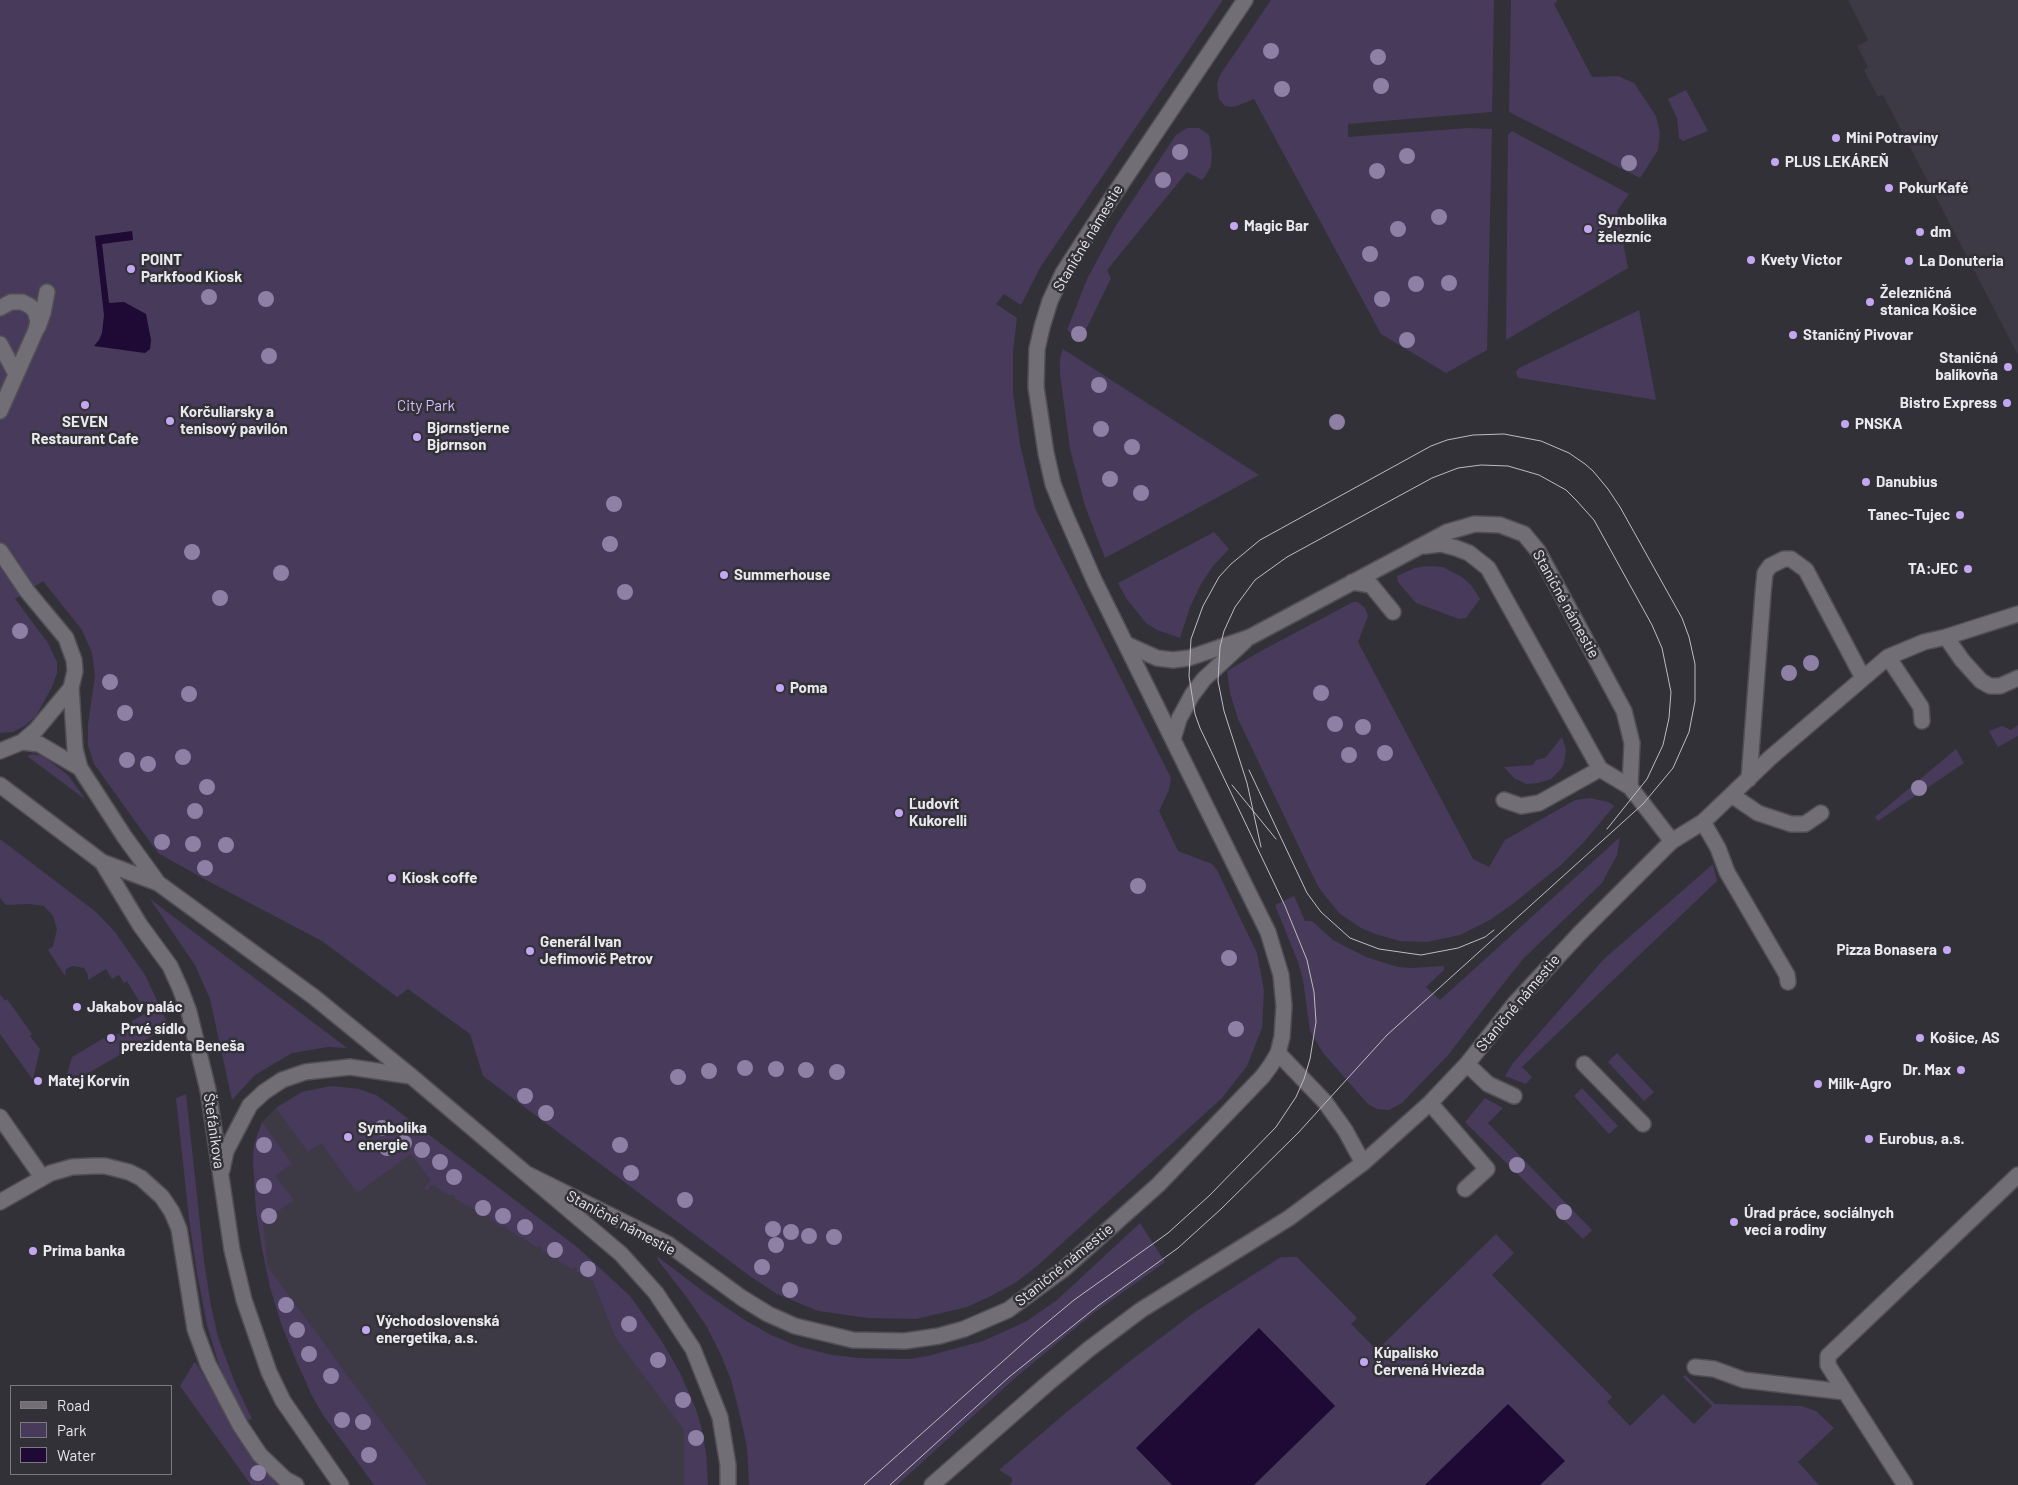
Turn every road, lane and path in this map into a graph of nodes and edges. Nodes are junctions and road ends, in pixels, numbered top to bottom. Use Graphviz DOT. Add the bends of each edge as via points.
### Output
graph roads {
  1 [pos="1245,0"];
  2 [pos="47,292"];
  3 [pos="0,308"];
  4 [pos="36,330"];
  5 [pos="0,344"];
  6 [pos="16,374"];
  7 [pos="0,411"];
  8 [pos="1415,549"];
  9 [pos="0,551"];
  10 [pos="1352,582"];
  11 [pos="1393,612"];
  12 [pos="2018,614"];
  13 [pos="1250,637"];
  14 [pos="1946,637"];
  15 [pos="1126,644"];
  16 [pos="1888,657"];
  17 [pos="1863,678"];
  18 [pos="2018,678"];
  19 [pos="72,688"];
  20 [pos="1922,721"];
  21 [pos="1173,740"];
  22 [pos="22,742"];
  23 [pos="0,751"];
  24 [pos="80,768"];
  25 [pos="1600,769"];
  26 [pos="1749,779"];
  27 [pos="0,785"];
  28 [pos="1630,786"];
  29 [pos="1732,796"];
  30 [pos="1504,800"];
  31 [pos="1821,814"];
  32 [pos="1703,822"];
  33 [pos="1672,841"];
  34 [pos="102,862"];
  35 [pos="158,883"];
  36 [pos="1788,982"];
  37 [pos="1278,1053"];
  38 [pos="1467,1064"];
  39 [pos="1584,1064"];
  40 [pos="411,1076"];
  41 [pos="1514,1096"];
  42 [pos="1430,1103"];
  43 [pos="0,1117"];
  44 [pos="1643,1124"];
  45 [pos="1363,1163"];
  46 [pos="526,1174"];
  47 [pos="2018,1175"];
  48 [pos="220,1176"];
  49 [pos="42,1178"];
  50 [pos="1465,1189"];
  51 [pos="0,1202"];
  52 [pos="1695,1367"];
  53 [pos="1845,1392"];
  54 [pos="296,1485"];
  55 [pos="341,1485"];
  56 [pos="728,1485"];
  57 [pos="932,1485"];
  58 [pos="1905,1485"];
  1 -- 15 [label="street, Staničné námestie" via="1063,273 1050,301 1037,349 1039,416 1053,484 1094,580"];
  2 -- 4 [label="street"];
  3 -- 4 [label="street" via="11,302 30,306 38,321"];
  4 -- 6 [label="street"];
  5 -- 6 [label="street"];
  6 -- 7 [label="street"];
  8 -- 10 [label="street, Staničné námestie"];
  8 -- 25 [label="street, Staničné námestie" via="1433,544 1456,548 1469,553 1488,568"];
  8 -- 28 [label="street, Staničné námestie" via="1447,532 1475,524 1500,525 1524,534 1532,541 1624,711 1632,743"];
  9 -- 19 [label="street" via="27,591 66,638 74,660"];
  10 -- 11 [label="street" via="1370,585"];
  10 -- 13 [label="street, Staničné námestie"];
  12 -- 14 [label="street, Staničné námestie"];
  13 -- 15 [label="street, Staničné námestie" via="1189,658 1173,660 1157,658"];
  13 -- 21 [label="street, Staničné námestie" via="1204,679 1192,695 1179,719"];
  14 -- 16 [label="street, Staničné námestie"];
  14 -- 18 [label="street" via="1962,660 1990,686 2000,686"];
  15 -- 21 [label="street, Staničné námestie"];
  16 -- 17 [label="street, Staničné námestie"];
  16 -- 20 [label="street" via="1921,707"];
  17 -- 26 [label="street, Staničné námestie"];
  17 -- 26 [label="street" via="1806,570 1791,559 1770,566 1765,573 1763,593"];
  19 -- 22 [label="street"];
  19 -- 24 [label="street" via="75,748"];
  21 -- 37 [label="street, Staničné námestie" via="1268,932 1283,990 1283,1029"];
  22 -- 23 [label="street"];
  22 -- 24 [label="street" via="39,744"];
  24 -- 35 [label="street"];
  25 -- 28 [label="street"];
  25 -- 30 [label="street" via="1539,803 1521,806"];
  26 -- 29 [label="street, Staničné námestie"];
  27 -- 34 [label="street, Štefánikova"];
  28 -- 33 [label="street"];
  29 -- 31 [label="street" via="1758,813 1791,824 1805,824"];
  29 -- 32 [label="street, Staničné námestie"];
  32 -- 33 [label="street, Staničné námestie"];
  32 -- 36 [label="street"];
  33 -- 38 [label="street, Staničné námestie" via="1541,974"];
  34 -- 35 [label="street, Štefánikova"];
  34 -- 48 [label="street, Štefánikova" via="140,925 170,966 189,1012 208,1090"];
  35 -- 40 [label="street, Štefánikova" via="314,997"];
  37 -- 45 [label="street" via="1325,1102"];
  37 -- 46 [label="street, Staničné námestie" via="1263,1076 1158,1185 1065,1268 1008,1310 939,1336 905,1341 853,1340 795,1326 748,1302 668,1244"];
  38 -- 41 [label="street" via="1488,1084"];
  38 -- 42 [label="street, Staničné námestie"];
  39 -- 44 [label="street"];
  40 -- 46 [label="street, Štefánikova"];
  40 -- 48 [label="street, Štefánikova" via="350,1067 305,1072 282,1080 250,1106 226,1151"];
  42 -- 45 [label="street, Staničné námestie"];
  42 -- 50 [label="street" via="1487,1169"];
  43 -- 49 [label="street"];
  45 -- 57 [label="street, Staničné námestie" via="1289,1218 1141,1310 1047,1384"];
  46 -- 56 [label="street" via="633,1266 676,1322 693,1349 720,1417"];
  47 -- 53 [label="street" via="1828,1356 1828,1365"];
  48 -- 55 [label="street" via="244,1300 266,1364 283,1401"];
  49 -- 51 [label="street"];
  49 -- 54 [label="street" via="60,1170 106,1166 140,1178 162,1197 179,1229 193,1321 208,1364 260,1455 284,1479"];
  52 -- 53 [label="street" via="1714,1369 1744,1380"];
  53 -- 58 [label="street"];
}
